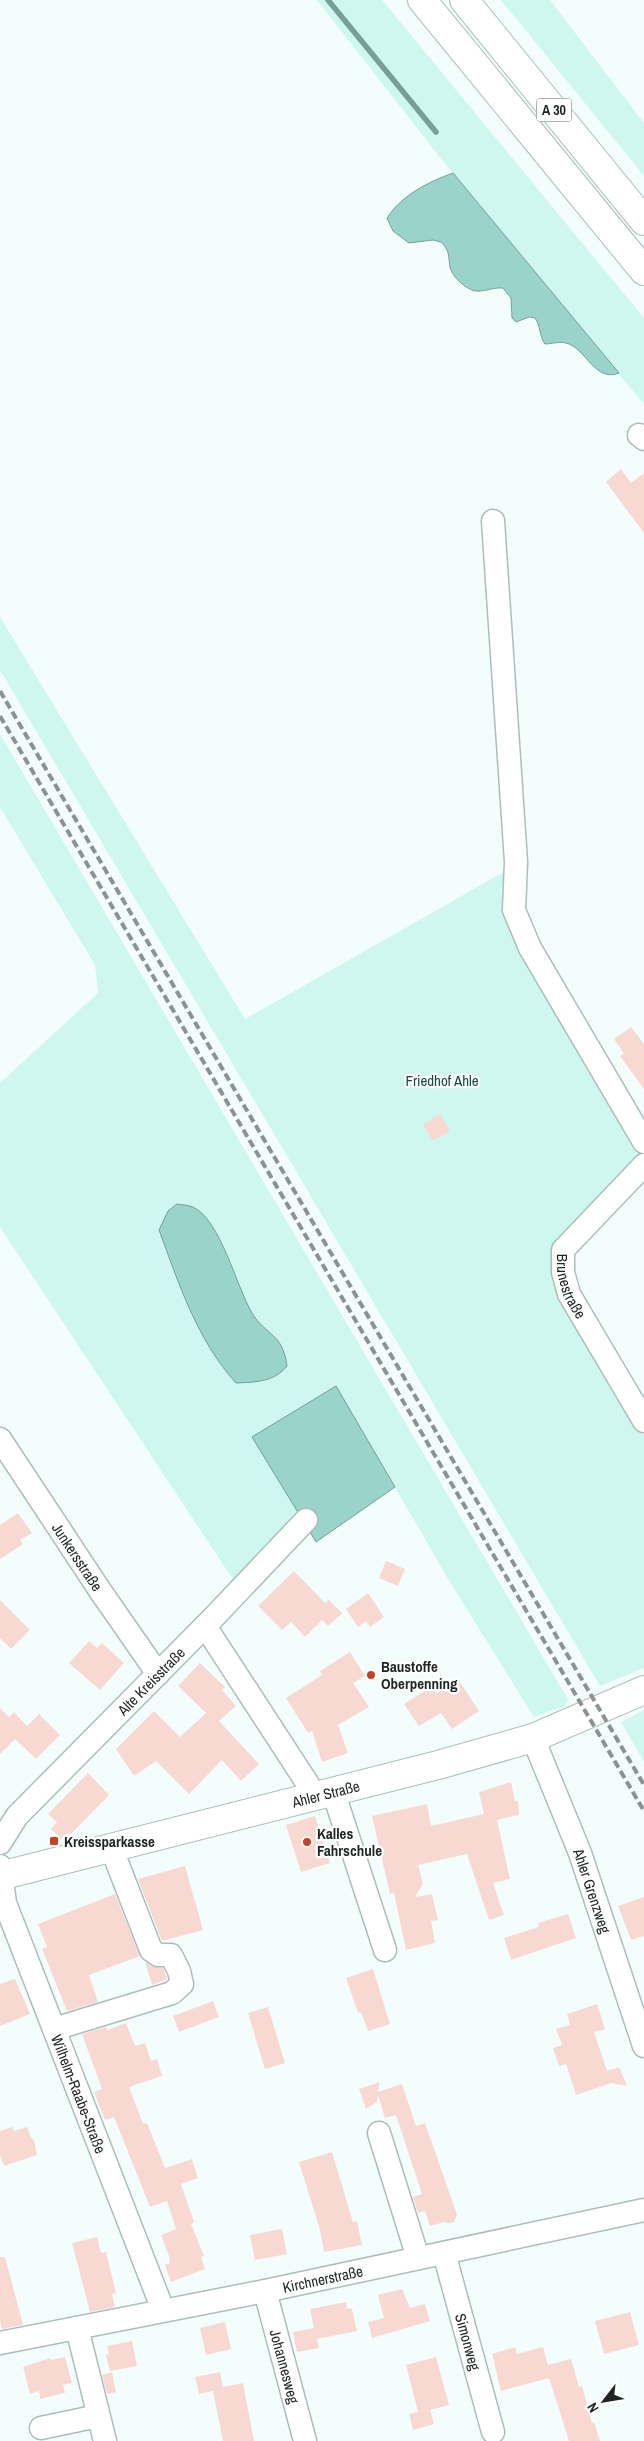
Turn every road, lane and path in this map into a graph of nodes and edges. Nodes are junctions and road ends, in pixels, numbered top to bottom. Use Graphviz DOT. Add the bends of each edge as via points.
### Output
graph roads {
  1 [pos="422,0"];
  2 [pos="464,0"];
  3 [pos="644,221"];
  4 [pos="644,271"];
  5 [pos="493,522"];
  6 [pos="644,1142"];
  7 [pos="644,1165"];
  8 [pos="644,1421"];
  9 [pos="0,1438"];
  10 [pos="306,1520"];
  11 [pos="205,1626"];
  12 [pos="158,1674"];
  13 [pos="644,1690"];
  14 [pos="533,1738"];
  15 [pos="324,1793"];
  16 [pos="0,1843"];
  17 [pos="111,1847"];
  18 [pos="1,1872"];
  19 [pos="385,1950"];
  20 [pos="54,2028"];
  21 [pos="644,2046"];
  22 [pos="379,2133"];
  23 [pos="644,2210"];
  24 [pos="444,2253"];
  25 [pos="418,2258"];
  26 [pos="266,2292"];
  27 [pos="163,2310"];
  28 [pos="77,2328"];
  29 [pos="0,2344"];
  30 [pos="98,2416"];
  31 [pos="41,2428"];
  32 [pos="493,2432"];
  33 [pos="105,2441"];
  34 [pos="305,2441"];
  1 -- 4 [label="main road, A 30"];
  2 -- 3 [label="main road, A 30"];
  5 -- 6 [label="street" via="516,862 514,910 530,948"];
  7 -- 8 [label="street, Brunestraße" via="563,1250 563,1272 569,1294"];
  9 -- 12 [label="street, Junkersstraße"];
  10 -- 11 [label="street, Alte Kreisstraße"];
  11 -- 12 [label="street, Alte Kreisstraße"];
  11 -- 15 [label="street"];
  12 -- 16 [label="street, Alte Kreisstraße" via="17,1816"];
  13 -- 14 [label="main road, Ahler Straße"];
  14 -- 15 [label="main road, Ahler Straße"];
  14 -- 21 [label="street, Ahler Grenzweg" via="580,1853"];
  15 -- 17 [label="main road, Ahler Straße"];
  15 -- 19 [label="street"];
  17 -- 18 [label="main road, Ahler Straße"];
  17 -- 20 [label="street" via="151,1950 158,1955 171,1955 182,1984 172,1993"];
  18 -- 20 [label="street, Wilhelm-Raabe-Straße" via="5,1903"];
  20 -- 27 [label="street, Wilhelm-Raabe-Straße"];
  22 -- 25 [label="street"];
  23 -- 24 [label="street, Kirchnerstraße"];
  24 -- 25 [label="street, Kirchnerstraße"];
  24 -- 32 [label="street, Simonweg"];
  25 -- 26 [label="street, Kirchnerstraße"];
  26 -- 27 [label="street, Kirchnerstraße"];
  26 -- 34 [label="street, Johannesweg"];
  27 -- 28 [label="street, Kirchnerstraße"];
  28 -- 29 [label="street, Kirchnerstraße"];
  28 -- 30 [label="street"];
  30 -- 31 [label="street"];
  30 -- 33 [label="street"];
}
